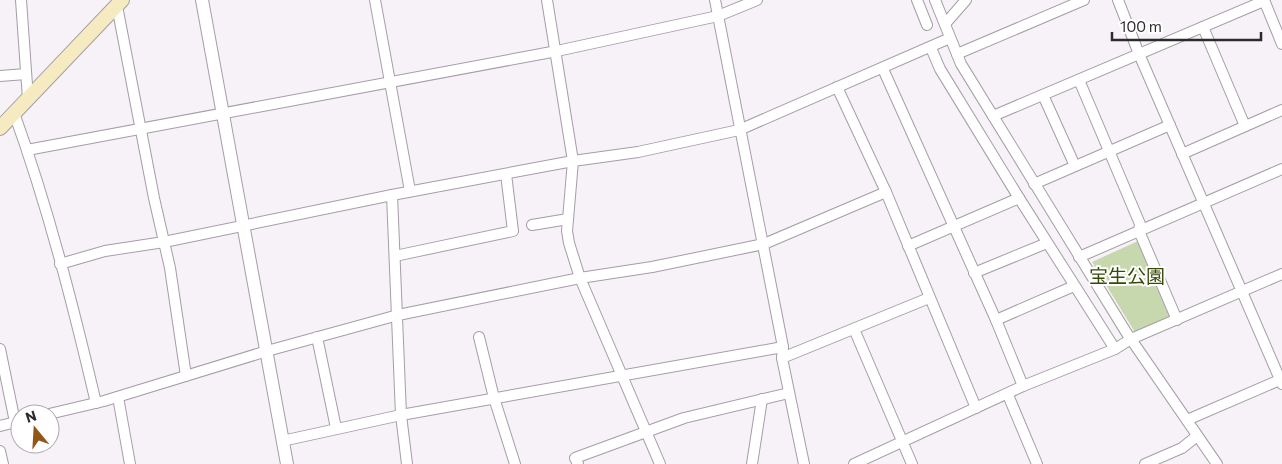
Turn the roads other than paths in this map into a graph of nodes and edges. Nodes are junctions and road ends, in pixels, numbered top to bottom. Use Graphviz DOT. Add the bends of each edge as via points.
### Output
graph roads {
  1 [pos="21,0"];
  2 [pos="203,0"];
  3 [pos="375,0"];
  4 [pos="547,0"];
  5 [pos="716,0"];
  6 [pos="757,0"];
  7 [pos="917,0"];
  8 [pos="935,0"];
  9 [pos="966,0"];
  10 [pos="1084,0"];
  11 [pos="1118,0"];
  12 [pos="1264,1"];
  13 [pos="119,3"];
  14 [pos="718,16"];
  15 [pos="928,24"];
  16 [pos="945,24"];
  17 [pos="1203,27"];
  18 [pos="950,38"];
  19 [pos="1282,44"];
  20 [pos="932,48"];
  21 [pos="557,51"];
  22 [pos="957,54"];
  23 [pos="1139,54"];
  24 [pos="883,69"];
  25 [pos="26,74"];
  26 [pos="0,76"];
  27 [pos="1079,80"];
  28 [pos="391,82"];
  29 [pos="837,87"];
  30 [pos="1044,95"];
  31 [pos="28,99"];
  32 [pos="1282,110"];
  33 [pos="14,113"];
  34 [pos="222,113"];
  35 [pos="993,116"];
  36 [pos="1170,125"];
  37 [pos="1245,126"];
  38 [pos="0,128"];
  39 [pos="141,129"];
  40 [pos="739,130"];
  41 [pos="27,150"];
  42 [pos="1109,151"];
  43 [pos="1182,154"];
  44 [pos="573,161"];
  45 [pos="1075,166"];
  46 [pos="1282,169"];
  47 [pos="506,174"];
  48 [pos="1034,184"];
  49 [pos="410,191"];
  50 [pos="886,192"];
  51 [pos="392,194"];
  52 [pos="1019,198"];
  53 [pos="1203,203"];
  54 [pos="568,219"];
  55 [pos="242,225"];
  56 [pos="532,225"];
  57 [pos="952,226"];
  58 [pos="1139,231"];
  59 [pos="164,242"];
  60 [pos="1047,243"];
  61 [pos="764,244"];
  62 [pos="908,246"];
  63 [pos="395,256"];
  64 [pos="1079,257"];
  65 [pos="60,264"];
  66 [pos="974,273"];
  67 [pos="1282,274"];
  68 [pos="580,278"];
  69 [pos="1074,286"];
  70 [pos="1242,292"];
  71 [pos="929,298"];
  72 [pos="398,315"];
  73 [pos="996,320"];
  74 [pos="1177,320"];
  75 [pos="854,329"];
  76 [pos="317,337"];
  77 [pos="479,337"];
  78 [pos="1131,339"];
  79 [pos="783,347"];
  80 [pos="0,349"];
  81 [pos="1115,349"];
  82 [pos="267,351"];
  83 [pos="782,358"];
  84 [pos="186,376"];
  85 [pos="622,376"];
  86 [pos="1281,381"];
  87 [pos="1023,386"];
  88 [pos="789,393"];
  89 [pos="1008,395"];
  90 [pos="118,396"];
  91 [pos="494,398"];
  92 [pos="762,399"];
  93 [pos="96,403"];
  94 [pos="13,404"];
  95 [pos="976,408"];
  96 [pos="60,411"];
  97 [pos="401,415"];
  98 [pos="1187,420"];
  99 [pos="336,428"];
  100 [pos="646,431"];
  101 [pos="1197,436"];
  102 [pos="282,441"];
  103 [pos="902,442"];
  104 [pos="0,451"];
  105 [pos="2,464"];
  106 [pos="130,464"];
  107 [pos="286,464"];
  108 [pos="408,464"];
  109 [pos="515,464"];
  110 [pos="578,464"];
  111 [pos="660,464"];
  112 [pos="752,464"];
  113 [pos="804,464"];
  114 [pos="854,464"];
  115 [pos="912,464"];
  116 [pos="1037,464"];
  117 [pos="1146,464"];
  118 [pos="1217,464"];
  1 -- 25 [label="street"];
  2 -- 34 [label="street"];
  3 -- 28 [label="street"];
  4 -- 21 [label="street"];
  5 -- 14 [label="street"];
  6 -- 14 [label="street"];
  7 -- 15 [label="street"];
  8 -- 16 [label="street"];
  9 -- 16 [label="street"];
  10 -- 22 [label="street"];
  11 -- 23 [label="street"];
  12 -- 17 [label="street"];
  12 -- 19 [label="street"];
  13 -- 31 [label="main road"];
  13 -- 39 [label="street"];
  14 -- 21 [label="street"];
  14 -- 40 [label="street"];
  16 -- 18 [label="street"];
  17 -- 23 [label="street"];
  17 -- 37 [label="street"];
  18 -- 20 [label="street"];
  18 -- 22 [label="street"];
  20 -- 24 [label="street"];
  20 -- 52 [label="street" via="940,69"];
  21 -- 28 [label="street"];
  21 -- 44 [label="street"];
  22 -- 35 [label="street"];
  23 -- 27 [label="street"];
  23 -- 36 [label="street"];
  24 -- 29 [label="street"];
  24 -- 57 [label="street"];
  25 -- 26 [label="street"];
  25 -- 31 [label="street"];
  27 -- 30 [label="street"];
  27 -- 42 [label="street"];
  28 -- 34 [label="street"];
  28 -- 49 [label="street"];
  29 -- 40 [label="street"];
  29 -- 50 [label="street"];
  30 -- 35 [label="street"];
  30 -- 45 [label="street"];
  31 -- 33 [label="main road"];
  32 -- 37 [label="street"];
  33 -- 38 [label="main road"];
  33 -- 41 [label="street"];
  34 -- 39 [label="street"];
  34 -- 55 [label="street"];
  35 -- 48 [label="street"];
  36 -- 42 [label="street"];
  36 -- 43 [label="street"];
  37 -- 43 [label="street"];
  39 -- 41 [label="street"];
  39 -- 59 [label="street"];
  40 -- 44 [label="street" via="638,152"];
  40 -- 61 [label="street"];
  41 -- 65 [label="street"];
  42 -- 45 [label="street"];
  42 -- 58 [label="street" via="1140,224"];
  43 -- 53 [label="street"];
  44 -- 47 [label="street"];
  44 -- 54 [label="street"];
  45 -- 48 [label="street"];
  46 -- 53 [label="street"];
  47 -- 49 [label="street"];
  47 -- 63 [label="street" via="513,231"];
  48 -- 64 [label="street"];
  49 -- 51 [label="street"];
  50 -- 61 [label="street"];
  50 -- 62 [label="street"];
  51 -- 55 [label="street"];
  51 -- 63 [label="street"];
  52 -- 57 [label="street"];
  52 -- 60 [label="street"];
  53 -- 58 [label="street"];
  53 -- 70 [label="street"];
  54 -- 56 [label="street"];
  54 -- 68 [label="street" via="568,237"];
  55 -- 59 [label="street"];
  55 -- 82 [label="street"];
  57 -- 62 [label="street"];
  57 -- 66 [label="street"];
  58 -- 64 [label="street"];
  58 -- 74 [label="street"];
  59 -- 65 [label="street" via="105,251"];
  59 -- 84 [label="street"];
  60 -- 66 [label="street"];
  60 -- 69 [label="street"];
  61 -- 68 [label="street"];
  61 -- 79 [label="street"];
  62 -- 71 [label="street"];
  63 -- 72 [label="street"];
  64 -- 78 [label="street"];
  65 -- 93 [label="street"];
  66 -- 73 [label="street"];
  67 -- 70 [label="street"];
  68 -- 72 [label="street"];
  68 -- 85 [label="street"];
  69 -- 73 [label="street"];
  69 -- 81 [label="street"];
  70 -- 74 [label="street"];
  70 -- 86 [label="street"];
  71 -- 75 [label="street"];
  71 -- 95 [label="street"];
  72 -- 76 [label="street"];
  72 -- 97 [label="street"];
  73 -- 87 [label="street"];
  74 -- 78 [label="street"];
  75 -- 83 [label="street"];
  75 -- 103 [label="street"];
  76 -- 82 [label="street"];
  76 -- 99 [label="street"];
  77 -- 91 [label="street"];
  78 -- 81 [label="street"];
  78 -- 98 [label="street"];
  79 -- 83 [label="street"];
  79 -- 85 [label="street"];
  80 -- 94 [label="street"];
  81 -- 87 [label="street"];
  82 -- 84 [label="street"];
  82 -- 102 [label="street"];
  83 -- 88 [label="street"];
  84 -- 90 [label="street"];
  85 -- 91 [label="street"];
  85 -- 100 [label="street"];
  86 -- 98 [label="street"];
  87 -- 89 [label="street"];
  88 -- 92 [label="street"];
  88 -- 113 [label="street"];
  89 -- 95 [label="street"];
  89 -- 116 [label="street"];
  90 -- 93 [label="street"];
  90 -- 106 [label="street"];
  91 -- 97 [label="street"];
  91 -- 109 [label="street"];
  92 -- 100 [label="street"];
  92 -- 112 [label="street"];
  93 -- 96 [label="street"];
  95 -- 103 [label="street"];
  97 -- 99 [label="street"];
  97 -- 108 [label="street"];
  98 -- 101 [label="street"];
  99 -- 102 [label="street"];
  100 -- 110 [label="street" via="575,458"];
  100 -- 111 [label="street"];
  101 -- 117 [label="street" via="1182,448"];
  101 -- 118 [label="street"];
  102 -- 107 [label="street"];
  103 -- 114 [label="street"];
  103 -- 115 [label="street"];
  104 -- 105 [label="street"];
}
